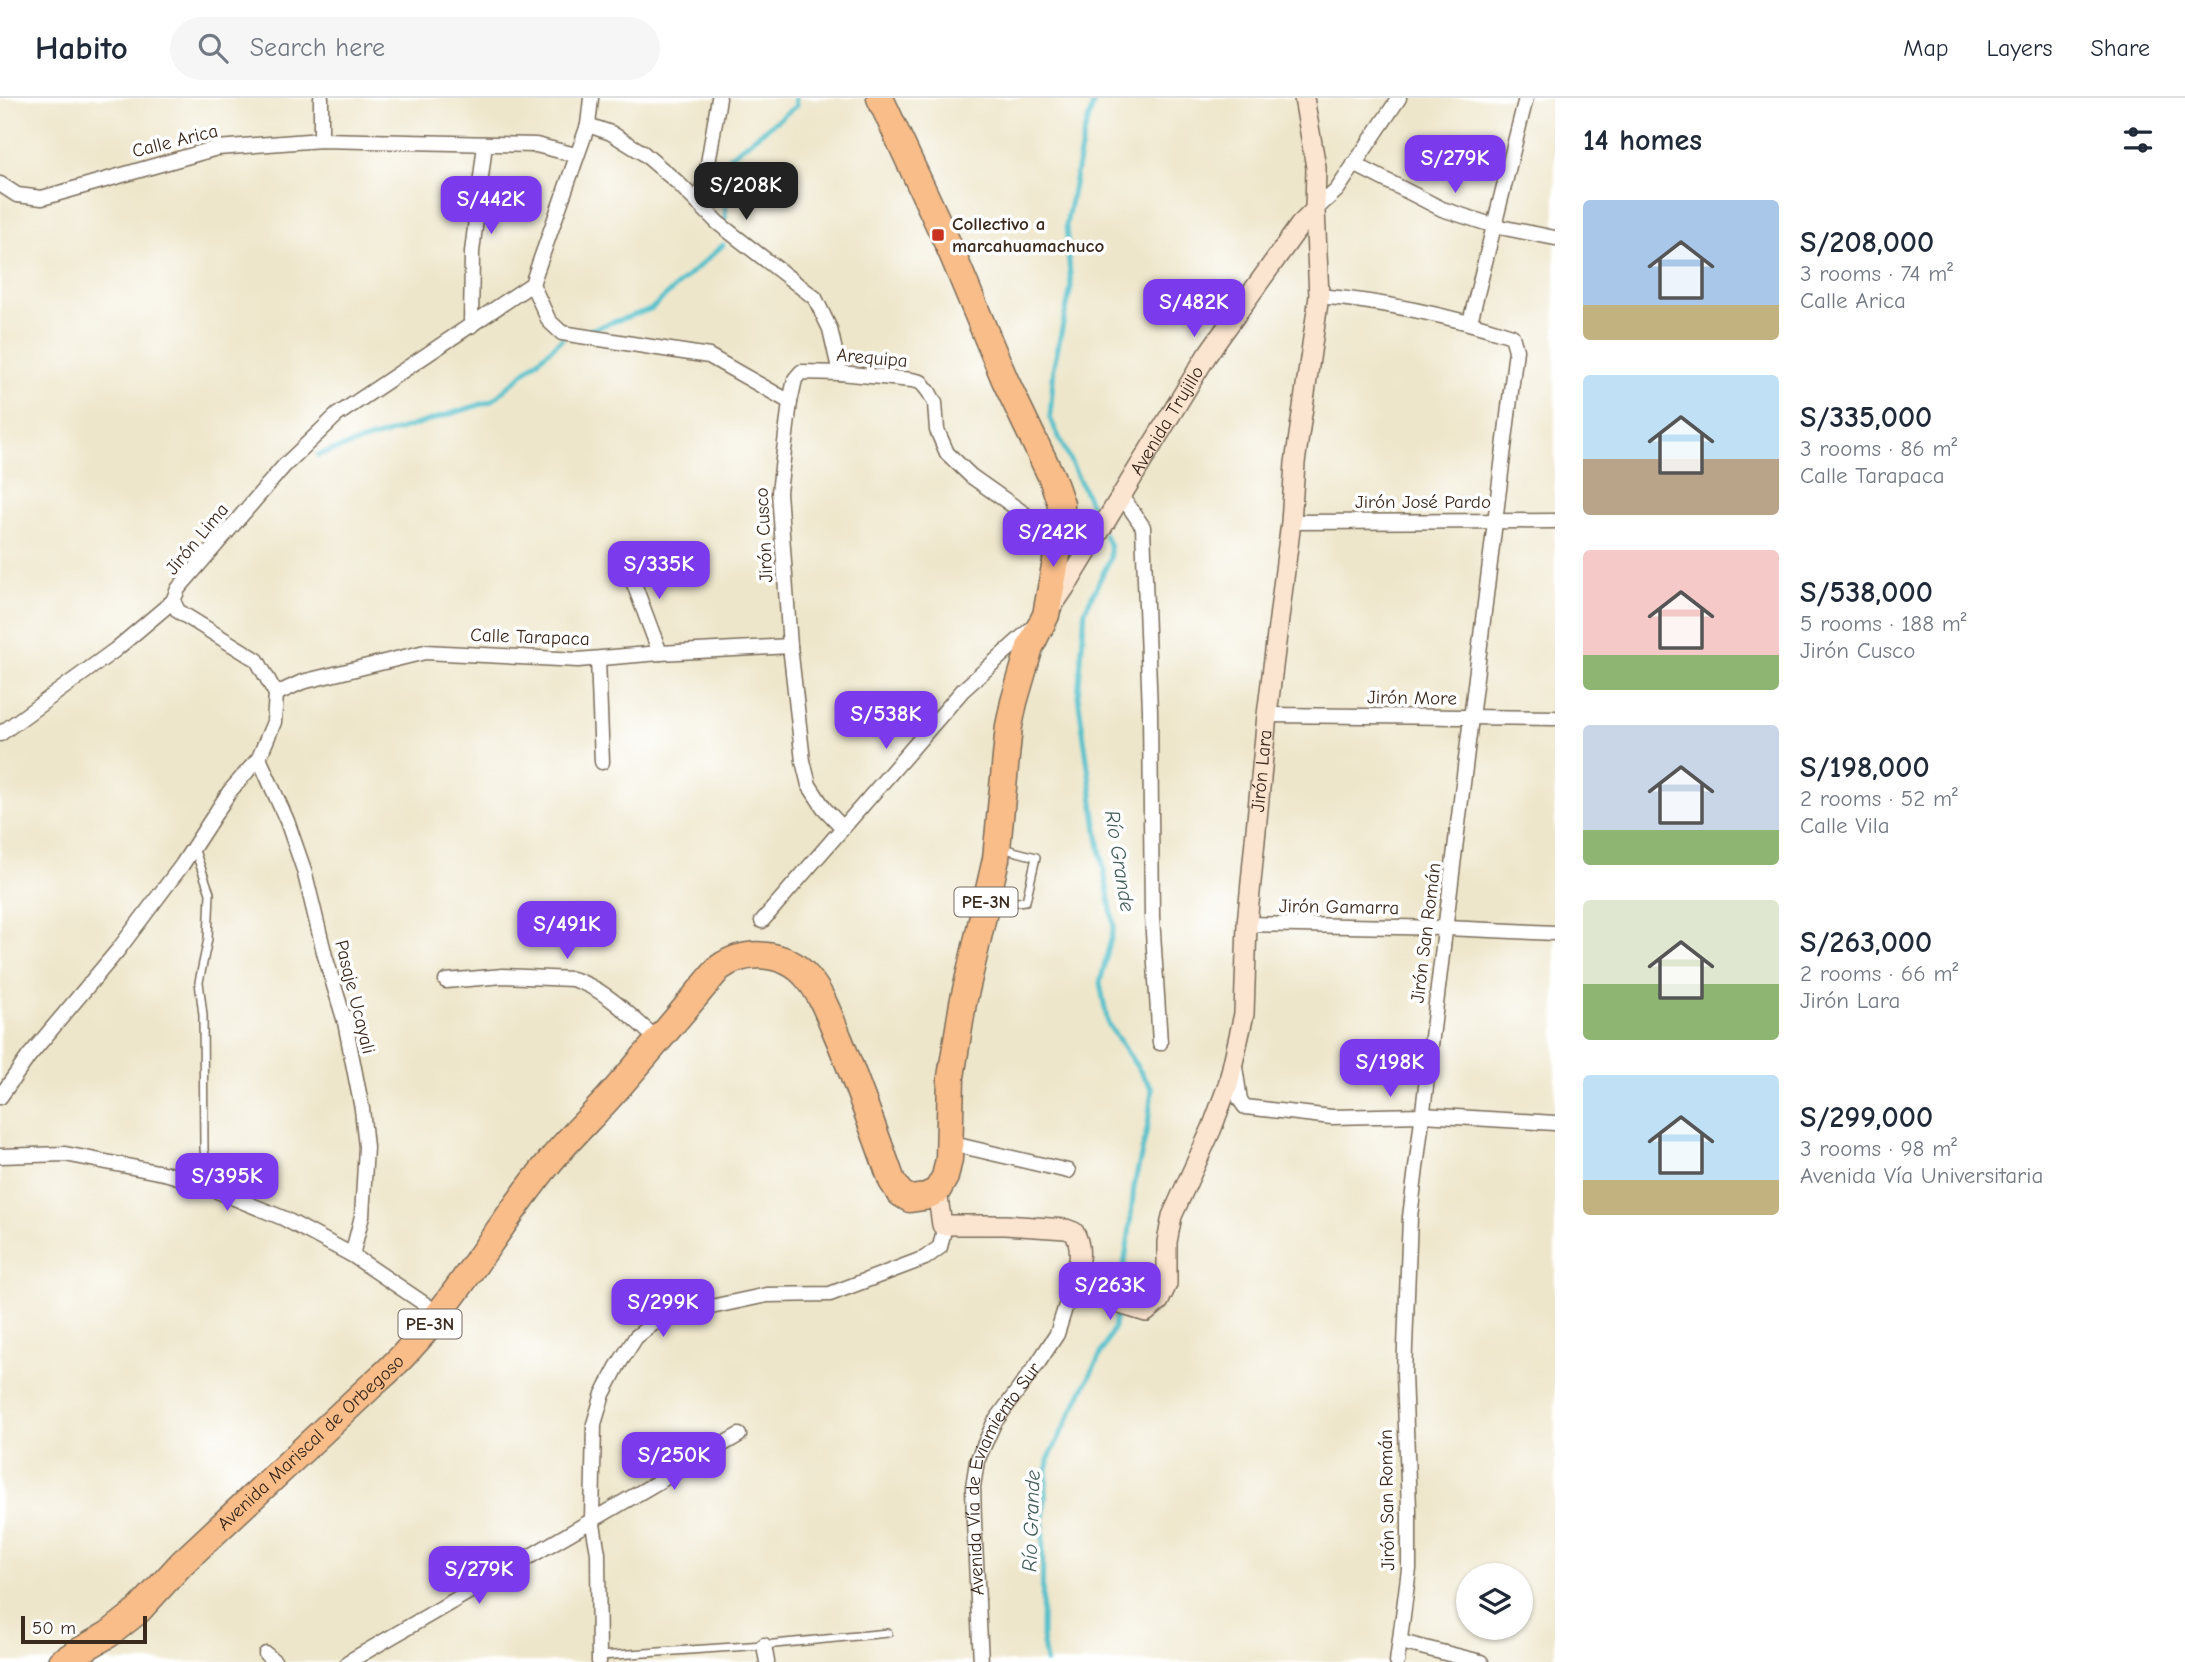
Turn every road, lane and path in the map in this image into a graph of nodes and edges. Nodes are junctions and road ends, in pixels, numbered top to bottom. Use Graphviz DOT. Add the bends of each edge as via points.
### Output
graph roads {
  1 [pos="321,98"];
  2 [pos="591,98"];
  3 [pos="719,98"];
  4 [pos="880,98"];
  5 [pos="1304,98"];
  6 [pos="1399,98"];
  7 [pos="1525,98"];
  8 [pos="587,125"];
  9 [pos="321,140"];
  10 [pos="485,144"];
  11 [pos="576,155"];
  12 [pos="1354,163"];
  13 [pos="0,184"];
  14 [pos="698,203"];
  15 [pos="1315,210"];
  16 [pos="1495,226"];
  17 [pos="1555,238"];
  18 [pos="532,285"];
  19 [pos="1319,296"];
  20 [pos="1469,322"];
  21 [pos="471,327"];
  22 [pos="840,373"];
  23 [pos="790,402"];
  24 [pos="1120,499"];
  25 [pos="1496,521"];
  26 [pos="1555,521"];
  27 [pos="1291,522"];
  28 [pos="1060,539"];
  29 [pos="625,560"];
  30 [pos="173,601"];
  31 [pos="1046,615"];
  32 [pos="790,646"];
  33 [pos="660,653"];
  34 [pos="598,659"];
  35 [pos="276,694"];
  36 [pos="1267,715"];
  37 [pos="1472,718"];
  38 [pos="1555,718"];
  39 [pos="0,734"];
  40 [pos="259,758"];
  41 [pos="602,762"];
  42 [pos="843,828"];
  43 [pos="194,847"];
  44 [pos="998,847"];
  45 [pos="986,905"];
  46 [pos="762,921"];
  47 [pos="1247,924"];
  48 [pos="1446,928"];
  49 [pos="1555,933"];
  50 [pos="446,981"];
  51 [pos="658,1040"];
  52 [pos="1160,1043"];
  53 [pos="1234,1061"];
  54 [pos="0,1097"];
  55 [pos="1423,1115"];
  56 [pos="1555,1124"];
  57 [pos="949,1143"];
  58 [pos="0,1156"];
  59 [pos="1068,1171"];
  60 [pos="209,1187"];
  61 [pos="937,1191"];
  62 [pos="942,1225"];
  63 [pos="352,1255"];
  64 [pos="1078,1291"];
  65 [pos="438,1313"];
  66 [pos="739,1435"];
  67 [pos="592,1519"];
  68 [pos="888,1633"];
  69 [pos="1401,1642"];
  70 [pos="764,1646"];
  71 [pos="77,1658"];
  72 [pos="596,1660"];
  73 [pos="348,1662"];
  74 [pos="767,1662"];
  75 [pos="981,1662"];
  76 [pos="1397,1662"];
  77 [pos="1481,1662"];
  1 -- 9 [label="street"];
  2 -- 8 [label="street"];
  3 -- 14 [label="street"];
  4 -- 28 [label="highway" via="1052,478 1061,504"];
  5 -- 15 [label="street, Jirón Lara" via="1316,167"];
  6 -- 12 [label="street, Avenida Trujillo / PE-3N"];
  7 -- 16 [label="street"];
  8 -- 11 [label="street"];
  8 -- 14 [label="street" via="611,133 642,153"];
  9 -- 10 [label="street, Calle Arica"];
  9 -- 13 [label="street, Calle Arica" via="217,148 43,198 16,195"];
  10 -- 11 [label="street, Calle Arica" via="536,145"];
  10 -- 21 [label="street" via="472,252"];
  11 -- 18 [label="street"];
  12 -- 15 [label="street, Avenida Trujillo / PE-3N" via="1337,190"];
  12 -- 16 [label="street" via="1442,209"];
  14 -- 22 [label="street" via="815,298 830,329"];
  15 -- 19 [label="street, Jirón Lara"];
  15 -- 24 [label="street, Avenida Trujillo / PE-3N" via="1207,355"];
  16 -- 17 [label="street"];
  16 -- 20 [label="street"];
  18 -- 21 [label="street, Jirón Lima"];
  18 -- 23 [label="street" via="549,321 562,334 709,356"];
  19 -- 20 [label="street" via="1420,309"];
  19 -- 27 [label="street, Jirón Lara"];
  20 -- 25 [label="street, Jirón San Román" via="1512,336 1516,350"];
  21 -- 30 [label="street, Jirón Lima" via="337,415 284,467 178,589"];
  22 -- 23 [label="street, Arequipa" via="801,372"];
  22 -- 28 [label="street, Arequipa" via="921,383 934,403 937,430 947,453 971,476"];
  23 -- 32 [label="street, Jirón Cusco" via="779,492"];
  24 -- 31 [label="street, Avenida Trujillo / PE-3N"];
  24 -- 52 [label="street" via="1143,527 1152,917"];
  25 -- 26 [label="street, Jirón José Pardo"];
  25 -- 27 [label="street, Jirón José Pardo"];
  25 -- 37 [label="street, Jirón San Román"];
  27 -- 36 [label="street, Jirón Lara"];
  28 -- 31 [label="highway"];
  29 -- 33 [label="street"];
  30 -- 35 [label="street, Jirón Lima" via="178,611 257,660"];
  30 -- 39 [label="street"];
  31 -- 42 [label="street" via="963,690"];
  31 -- 44 [label="highway, PE-3N" via="1030,647 1009,726"];
  32 -- 33 [label="street, Calle Tarapaca"];
  32 -- 42 [label="street, Jirón Cusco" via="803,761 810,785"];
  33 -- 34 [label="street, Calle Tarapaca"];
  34 -- 35 [label="street, Calle Tarapaca" via="425,652 302,682"];
  34 -- 41 [label="street"];
  35 -- 40 [label="street" via="274,722"];
  36 -- 37 [label="street, Jirón More"];
  36 -- 47 [label="street, Jirón Lara"];
  37 -- 38 [label="street, Jirón More"];
  37 -- 48 [label="street, Jirón San Román"];
  40 -- 43 [label="street" via="230,791"];
  40 -- 63 [label="street, Pasaje Ucayali" via="304,870 345,1022 362,1109 366,1147 362,1216"];
  42 -- 46 [label="street"];
  43 -- 54 [label="street"];
  43 -- 60 [label="lane" via="210,893 208,939 199,982"];
  44 -- 45 [label="highway, PE-3N"];
  44 -- 45 [label="lane" via="1037,857 1026,901"];
  45 -- 57 [label="highway, PE-3N" via="951,1077"];
  47 -- 48 [label="street, Jirón Gamarra"];
  47 -- 53 [label="street, Jirón Lara" via="1244,1014"];
  48 -- 49 [label="street, Jirón Gamarra"];
  48 -- 55 [label="street, Jirón San Román"];
  50 -- 51 [label="street" via="503,976 572,979 592,986"];
  51 -- 61 [label="highway, Avenida Mariscal de Orbegoso / PE-3N" via="730,960 759,955 789,963 807,976 825,1006 892,1181 910,1199"];
  51 -- 65 [label="highway, Avenida Mariscal de Orbegoso / PE-3N" via="550,1162"];
  53 -- 55 [label="street" via="1245,1107 1332,1117"];
  53 -- 64 [label="street, Jirón Lara" via="1212,1128 1172,1216 1167,1284 1159,1301 1146,1312"];
  55 -- 56 [label="street"];
  55 -- 69 [label="street, Jirón San Román" via="1410,1217 1405,1311 1409,1569"];
  57 -- 59 [label="street"];
  57 -- 61 [label="highway, PE-3N" via="946,1177"];
  58 -- 60 [label="street" via="65,1154 168,1174"];
  60 -- 63 [label="street" via="283,1218"];
  61 -- 62 [label="street"];
  62 -- 64 [label="street, Avenida Vía de Eviamiento Sur" via="1074,1232 1080,1241"];
  62 -- 67 [label="street" via="940,1247 925,1258 863,1282 830,1294 767,1295 692,1311 654,1323 636,1338 603,1394 594,1424"];
  63 -- 65 [label="street"];
  64 -- 75 [label="street, Avenida Vía de Eviamiento Sur" via="1057,1334 994,1423 977,1461 973,1487"];
  65 -- 71 [label="highway, Avenida Mariscal de Orbegoso / PE-3N" via="396,1366 182,1563 138,1611"];
  66 -- 67 [label="street"];
  67 -- 72 [label="street" via="598,1553"];
  67 -- 73 [label="street"];
  68 -- 70 [label="lane"];
  69 -- 76 [label="street, Jirón San Román"];
  69 -- 77 [label="street"];
  70 -- 72 [label="lane"];
  70 -- 74 [label="street"];
}
